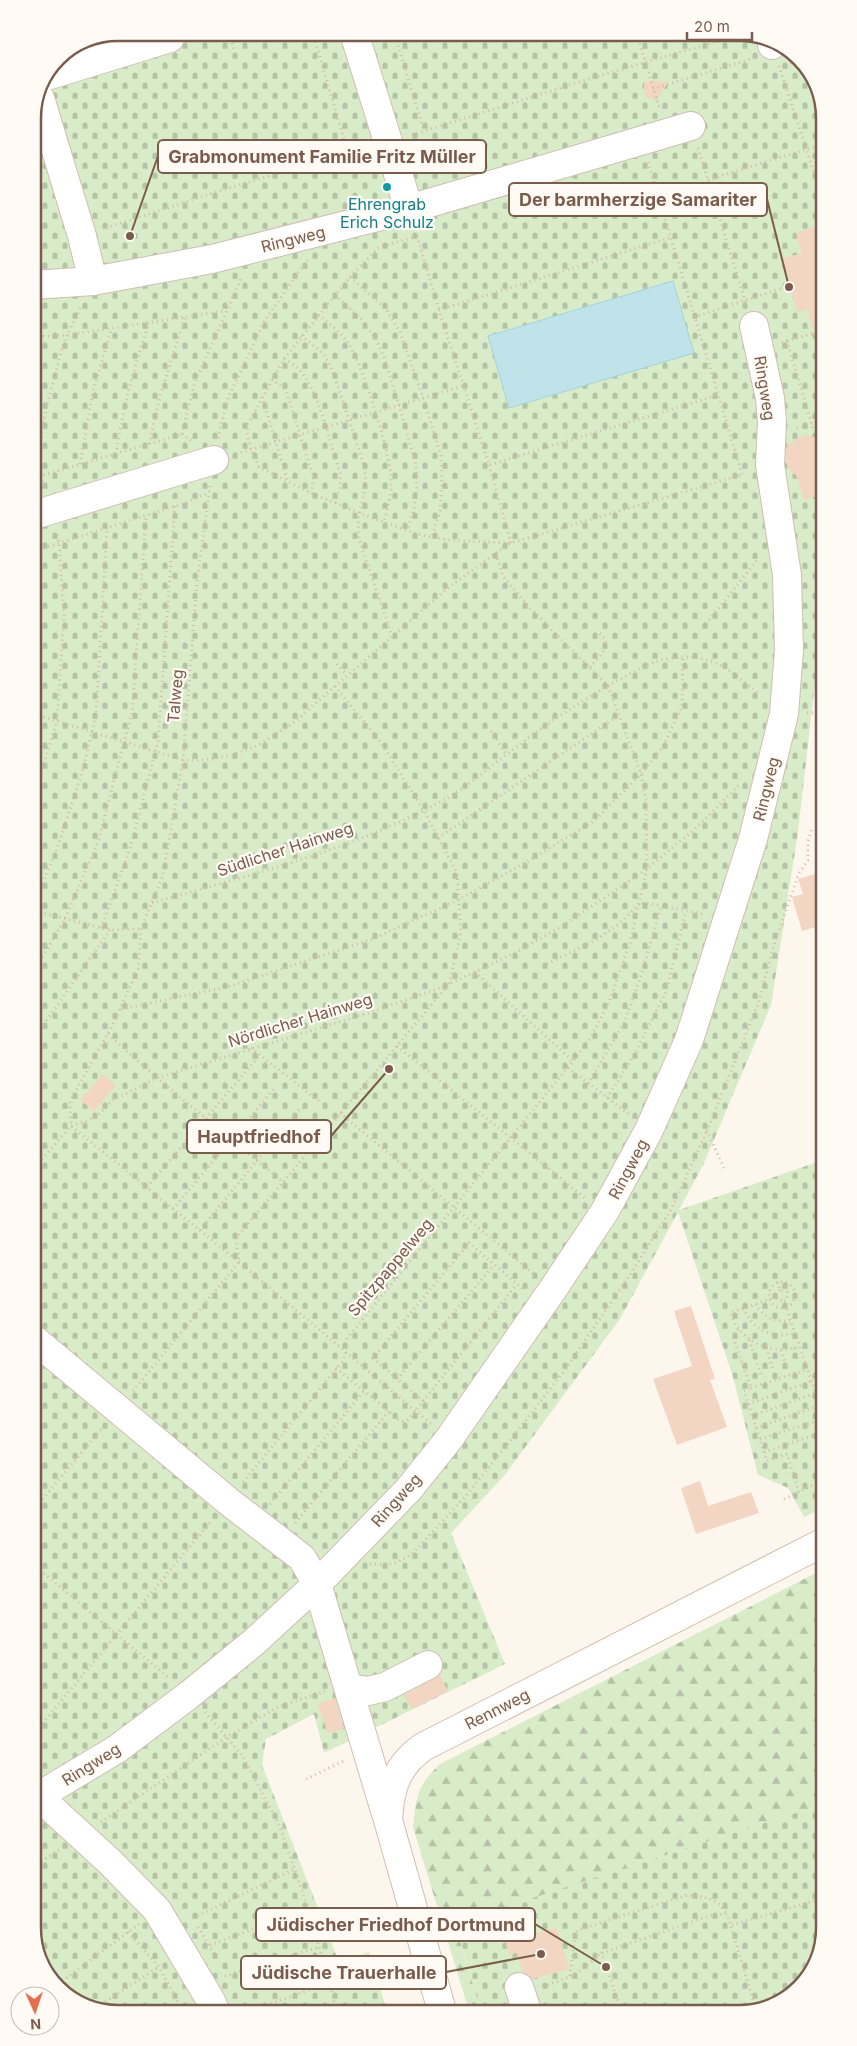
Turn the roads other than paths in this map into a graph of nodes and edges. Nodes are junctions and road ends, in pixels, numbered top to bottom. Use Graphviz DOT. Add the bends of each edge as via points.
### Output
graph roads {
  1 [pos="160,41"];
  2 [pos="357,41"];
  3 [pos="57,73"];
  4 [pos="43,106"];
  5 [pos="691,126"];
  6 [pos="409,209"];
  7 [pos="93,280"];
  8 [pos="41,284"];
  9 [pos="756,338"];
  10 [pos="214,460"];
  11 [pos="41,513"];
  12 [pos="41,1344"];
  13 [pos="816,1546"];
  14 [pos="317,1584"];
  15 [pos="428,1665"];
  16 [pos="348,1686"];
  17 [pos="41,1794"];
  18 [pos="41,1800"];
  19 [pos="388,1820"];
  20 [pos="213,2005"];
  21 [pos="440,2005"];
  1 -- 3 [label="street"];
  2 -- 6 [label="street" via="397,139"];
  4 -- 7 [label="street"];
  5 -- 6 [label="street, Ringweg"];
  6 -- 7 [label="street, Ringweg" via="212,259"];
  7 -- 8 [label="street, Ringweg"];
  9 -- 14 [label="street, Ringweg" via="770,398 770,465 787,575 788,650 784,714 753,839 689,1040 649,1130 604,1214 548,1297 449,1439 409,1489"];
  10 -- 11 [label="street"];
  12 -- 14 [label="street" via="228,1501 302,1558"];
  13 -- 19 [label="street, Rennweg" via="423,1747 411,1756 394,1781"];
  14 -- 16 [label="street"];
  14 -- 17 [label="street, Ringweg" via="190,1695 117,1748"];
  15 -- 16 [label="street" via="385,1687 368,1691"];
  16 -- 19 [label="street"];
  18 -- 20 [label="street" via="157,1910"];
  19 -- 21 [label="street, Rennweg"];
}
